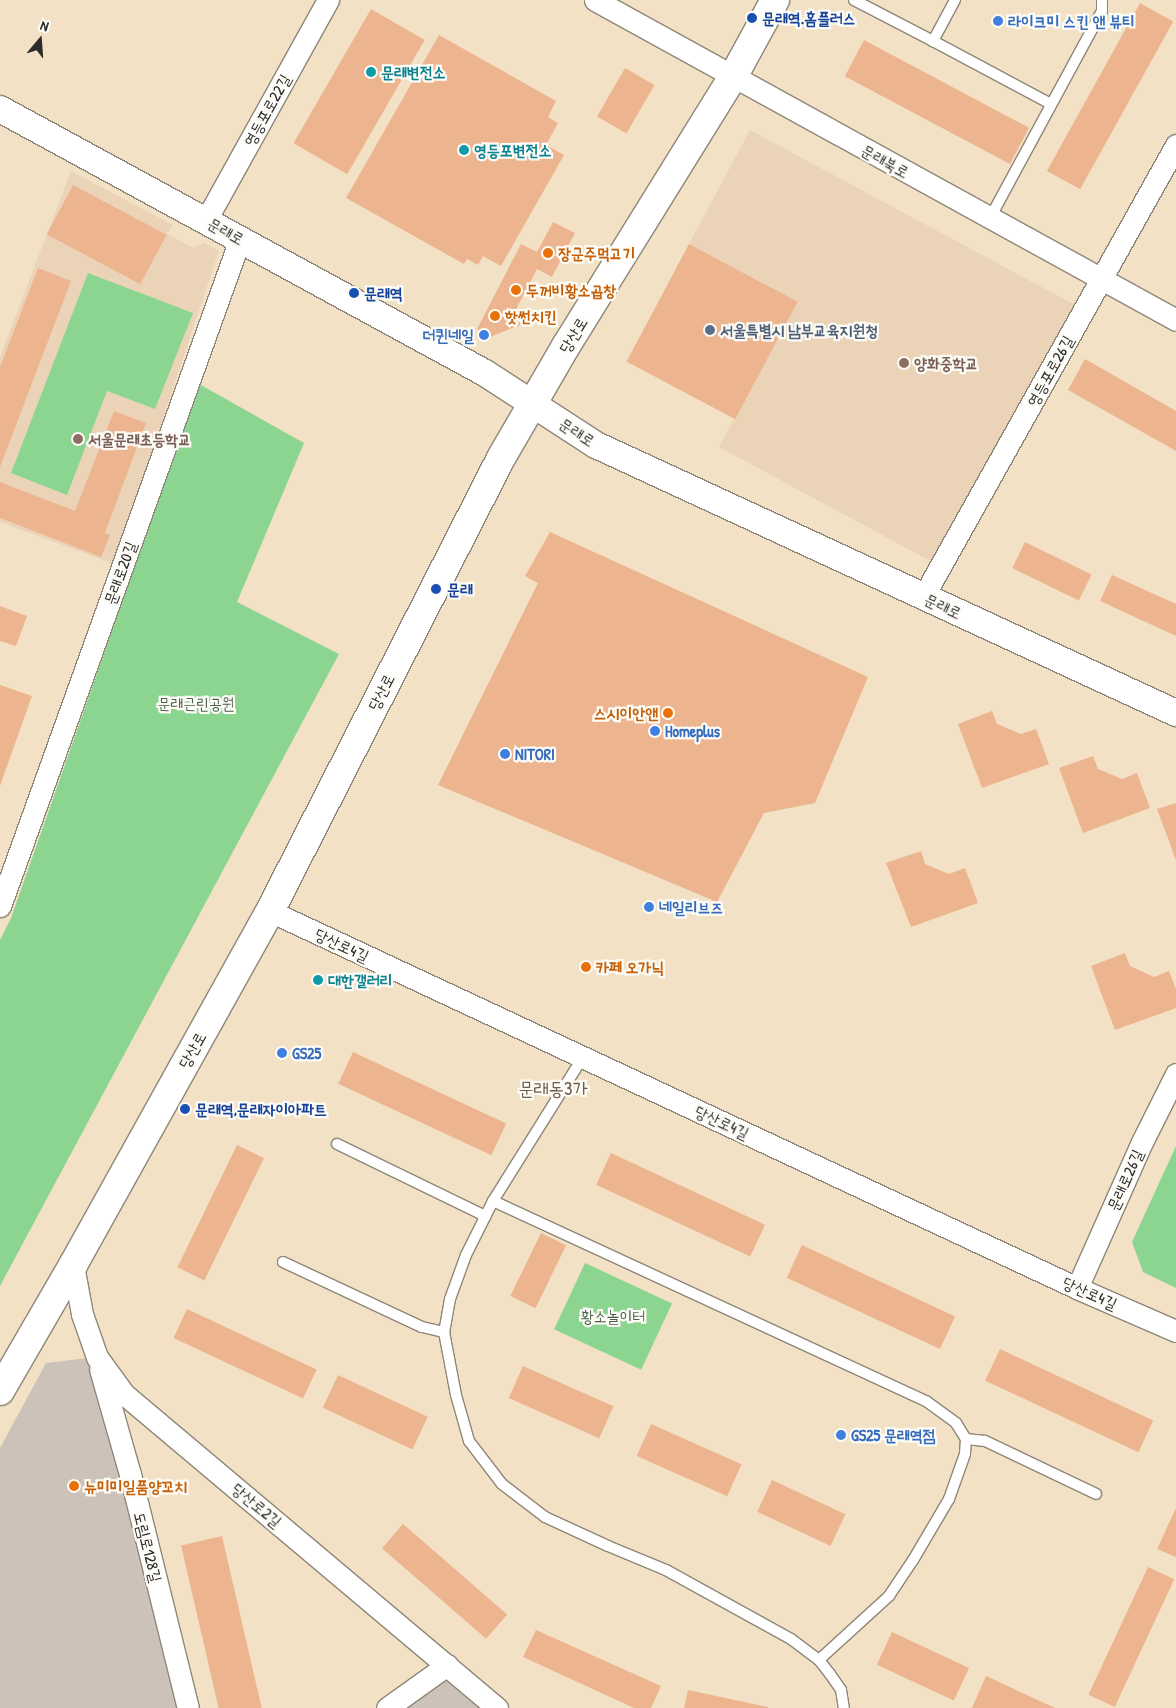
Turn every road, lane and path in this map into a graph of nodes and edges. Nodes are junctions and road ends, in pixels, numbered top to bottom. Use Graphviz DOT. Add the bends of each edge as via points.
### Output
graph roads {
  1 [pos="328,0"];
  2 [pos="594,0"];
  3 [pos="775,0"];
  4 [pos="854,0"];
  5 [pos="955,0"];
  6 [pos="1102,0"];
  7 [pos="933,41"];
  8 [pos="733,77"];
  9 [pos="1051,104"];
  10 [pos="0,109"];
  11 [pos="1176,145"];
  12 [pos="990,218"];
  13 [pos="206,220"];
  14 [pos="240,238"];
  15 [pos="1101,279"];
  16 [pos="1176,320"];
  17 [pos="532,403"];
  18 [pos="923,597"];
  19 [pos="1176,713"];
  20 [pos="0,906"];
  21 [pos="270,911"];
  22 [pos="583,1057"];
  23 [pos="1176,1074"];
  24 [pos="337,1144"];
  25 [pos="493,1201"];
  26 [pos="485,1216"];
  27 [pos="283,1262"];
  28 [pos="73,1265"];
  29 [pos="1078,1288"];
  30 [pos="1176,1331"];
  31 [pos="444,1332"];
  32 [pos="97,1357"];
  33 [pos="0,1391"];
  34 [pos="966,1439"];
  35 [pos="1096,1494"];
  36 [pos="819,1660"];
  37 [pos="446,1665"];
  38 [pos="188,1708"];
  39 [pos="387,1708"];
  40 [pos="497,1708"];
  41 [pos="844,1708"];
  1 -- 13 [label="street, 영등포로22길"];
  2 -- 8 [label="street, 문래북로"];
  3 -- 8 [label="main road, 당산로"];
  4 -- 7 [label="lane"];
  5 -- 7 [label="lane"];
  6 -- 9 [label="lane" via="1102,10"];
  7 -- 9 [label="lane"];
  8 -- 12 [label="street, 문래북로"];
  8 -- 17 [label="main road, 당산로"];
  9 -- 12 [label="lane"];
  10 -- 13 [label="street, 문래로"];
  11 -- 15 [label="street, 영등포로26길"];
  12 -- 15 [label="street, 문래북로"];
  13 -- 14 [label="street, 문래로"];
  14 -- 17 [label="street, 문래로" via="485,373"];
  14 -- 20 [label="street, 문래로20길"];
  15 -- 16 [label="street, 문래북로"];
  15 -- 18 [label="street, 영등포로26길"];
  17 -- 18 [label="street, 문래로" via="596,445"];
  17 -- 21 [label="main road, 당산로" via="436,583"];
  18 -- 19 [label="street, 문래로"];
  21 -- 22 [label="street, 당산로4길"];
  21 -- 28 [label="main road, 당산로"];
  22 -- 25 [label="lane"];
  22 -- 29 [label="street, 당산로4길"];
  23 -- 29 [label="street, 문래로26길" via="1142,1142"];
  24 -- 26 [label="lane"];
  25 -- 26 [label="lane"];
  25 -- 34 [label="lane" via="926,1401 956,1423"];
  26 -- 31 [label="lane" via="450,1298"];
  27 -- 31 [label="lane" via="422,1327"];
  28 -- 32 [label="street, 당산로2길" via="82,1314"];
  28 -- 33 [label="main road, 당산로"];
  29 -- 30 [label="street, 당산로4길"];
  31 -- 36 [label="lane" via="469,1441 502,1484 546,1517 666,1570 791,1639"];
  32 -- 37 [label="street, 당산로2길" via="124,1394"];
  32 -- 38 [label="street, 도림로128길" via="130,1474"];
  34 -- 35 [label="lane" via="985,1441"];
  34 -- 36 [label="lane" via="965,1454 948,1498 913,1560 889,1596"];
  36 -- 41 [label="lane" via="841,1690"];
  37 -- 39 [label="street"];
  37 -- 40 [label="street, 당산로2길"];
}
